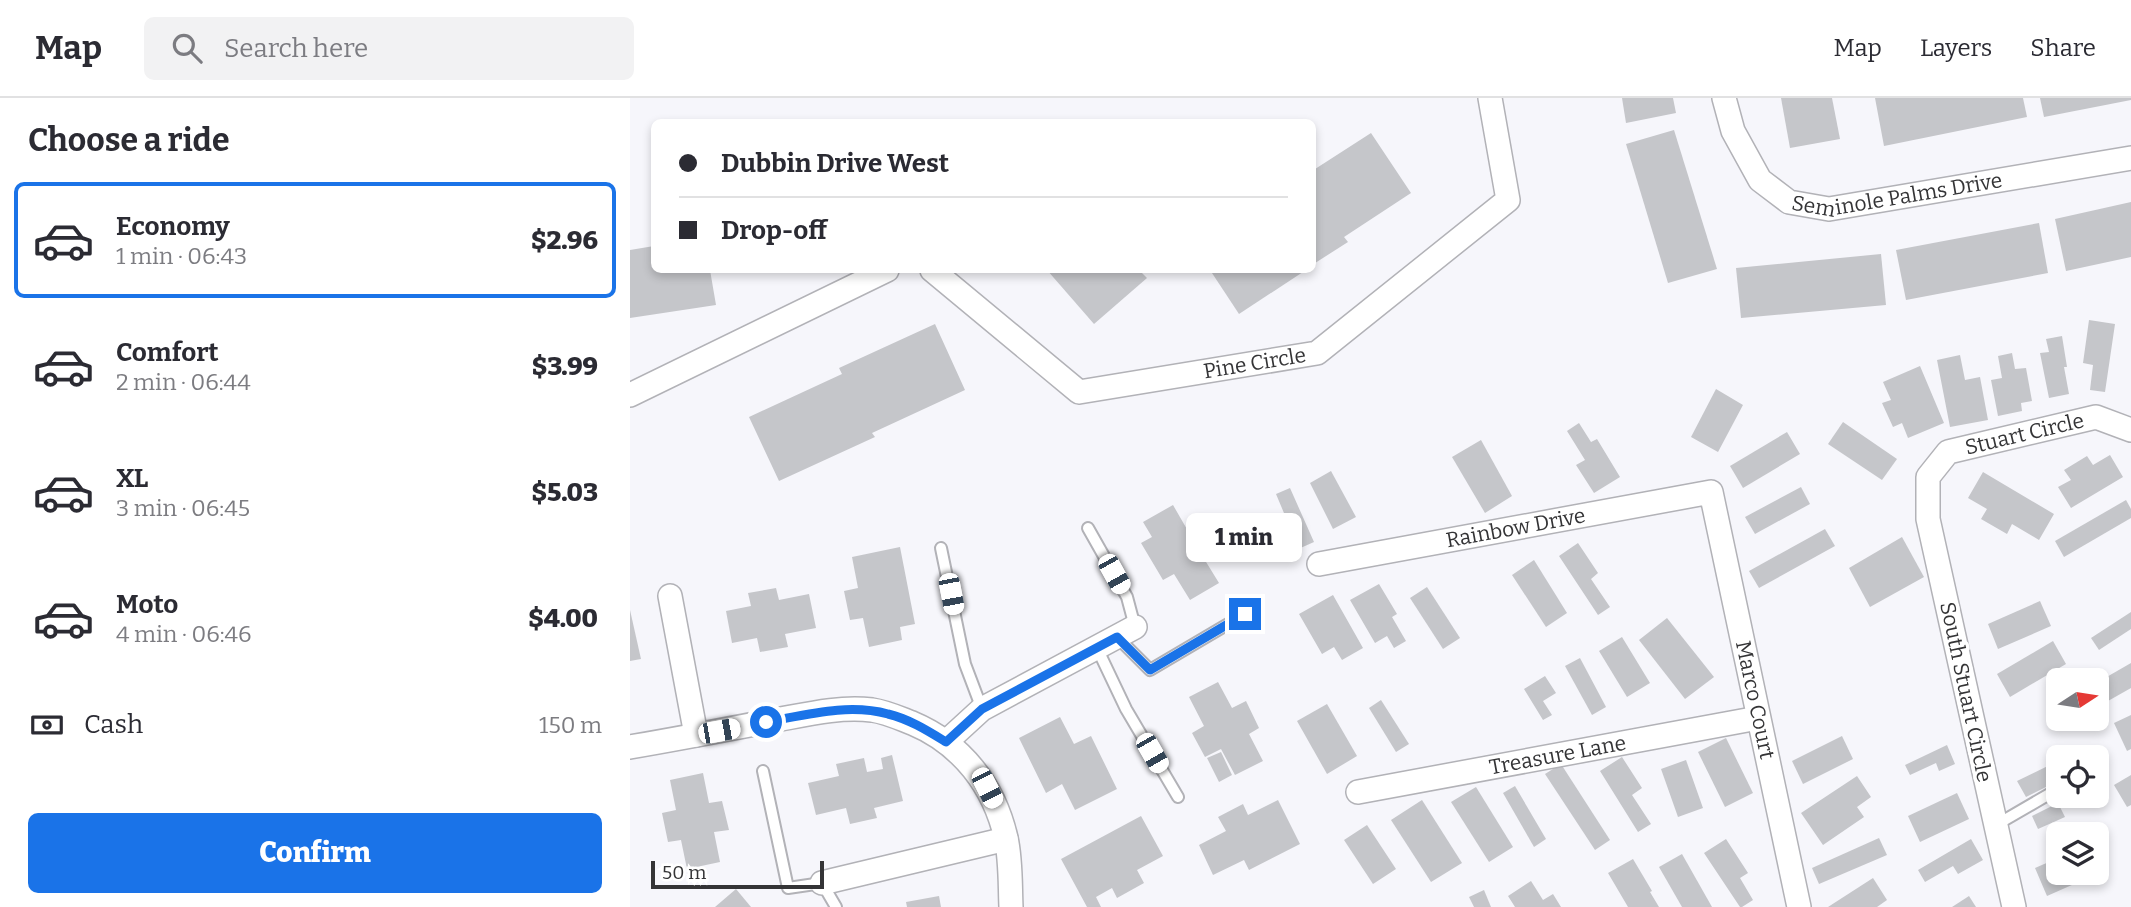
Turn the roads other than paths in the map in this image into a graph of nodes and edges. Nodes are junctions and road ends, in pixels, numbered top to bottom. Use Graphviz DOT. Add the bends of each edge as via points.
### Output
graph roads {
  1 [pos="1490,98"];
  2 [pos="1724,98"];
  3 [pos="2131,158"];
  4 [pos="881,273"];
  5 [pos="936,273"];
  6 [pos="630,395"];
  7 [pos="2131,430"];
  8 [pos="1928,477"];
  9 [pos="1710,492"];
  10 [pos="1088,528"];
  11 [pos="942,548"];
  12 [pos="1319,564"];
  13 [pos="670,596"];
  14 [pos="1245,614"];
  15 [pos="1116,638"];
  16 [pos="982,709"];
  17 [pos="1758,718"];
  18 [pos="696,735"];
  19 [pos="946,742"];
  20 [pos="630,747"];
  21 [pos="763,771"];
  22 [pos="1358,792"];
  23 [pos="2046,796"];
  24 [pos="1178,797"];
  25 [pos="1996,825"];
  26 [pos="1006,839"];
  27 [pos="822,883"];
  28 [pos="836,907"];
  29 [pos="1011,907"];
  30 [pos="1799,907"];
  31 [pos="2014,907"];
  1 -- 5 [label="street, Pine Circle" via="1508,200 1317,353 1079,392"];
  2 -- 3 [label="street, Seminole Palms Drive" via="1733,131 1760,180 1789,202 1829,209"];
  4 -- 6 [label="street"];
  7 -- 8 [label="street, Stuart Circle" via="2096,417 1948,452"];
  8 -- 25 [label="street, South Stuart Circle" via="1928,519"];
  9 -- 12 [label="street, Rainbow Drive"];
  9 -- 17 [label="street, Marco Court"];
  10 -- 15 [label="lane" via="1127,597"];
  11 -- 16 [label="lane" via="965,664"];
  13 -- 18 [label="street"];
  14 -- 15 [label="lane" via="1150,670"];
  15 -- 16 [label="street"];
  15 -- 24 [label="lane" via="1126,709"];
  16 -- 19 [label="street"];
  17 -- 22 [label="street, Treasure Lane"];
  17 -- 30 [label="street, Marco Court"];
  18 -- 19 [label="street" via="853,709 890,714"];
  18 -- 20 [label="street"];
  19 -- 26 [label="street" via="965,758 987,788"];
  21 -- 27 [label="lane" via="788,888"];
  23 -- 25 [label="lane"];
  25 -- 31 [label="street, South Stuart Circle"];
  26 -- 27 [label="street"];
  26 -- 29 [label="street"];
  27 -- 28 [label="lane"];
}
